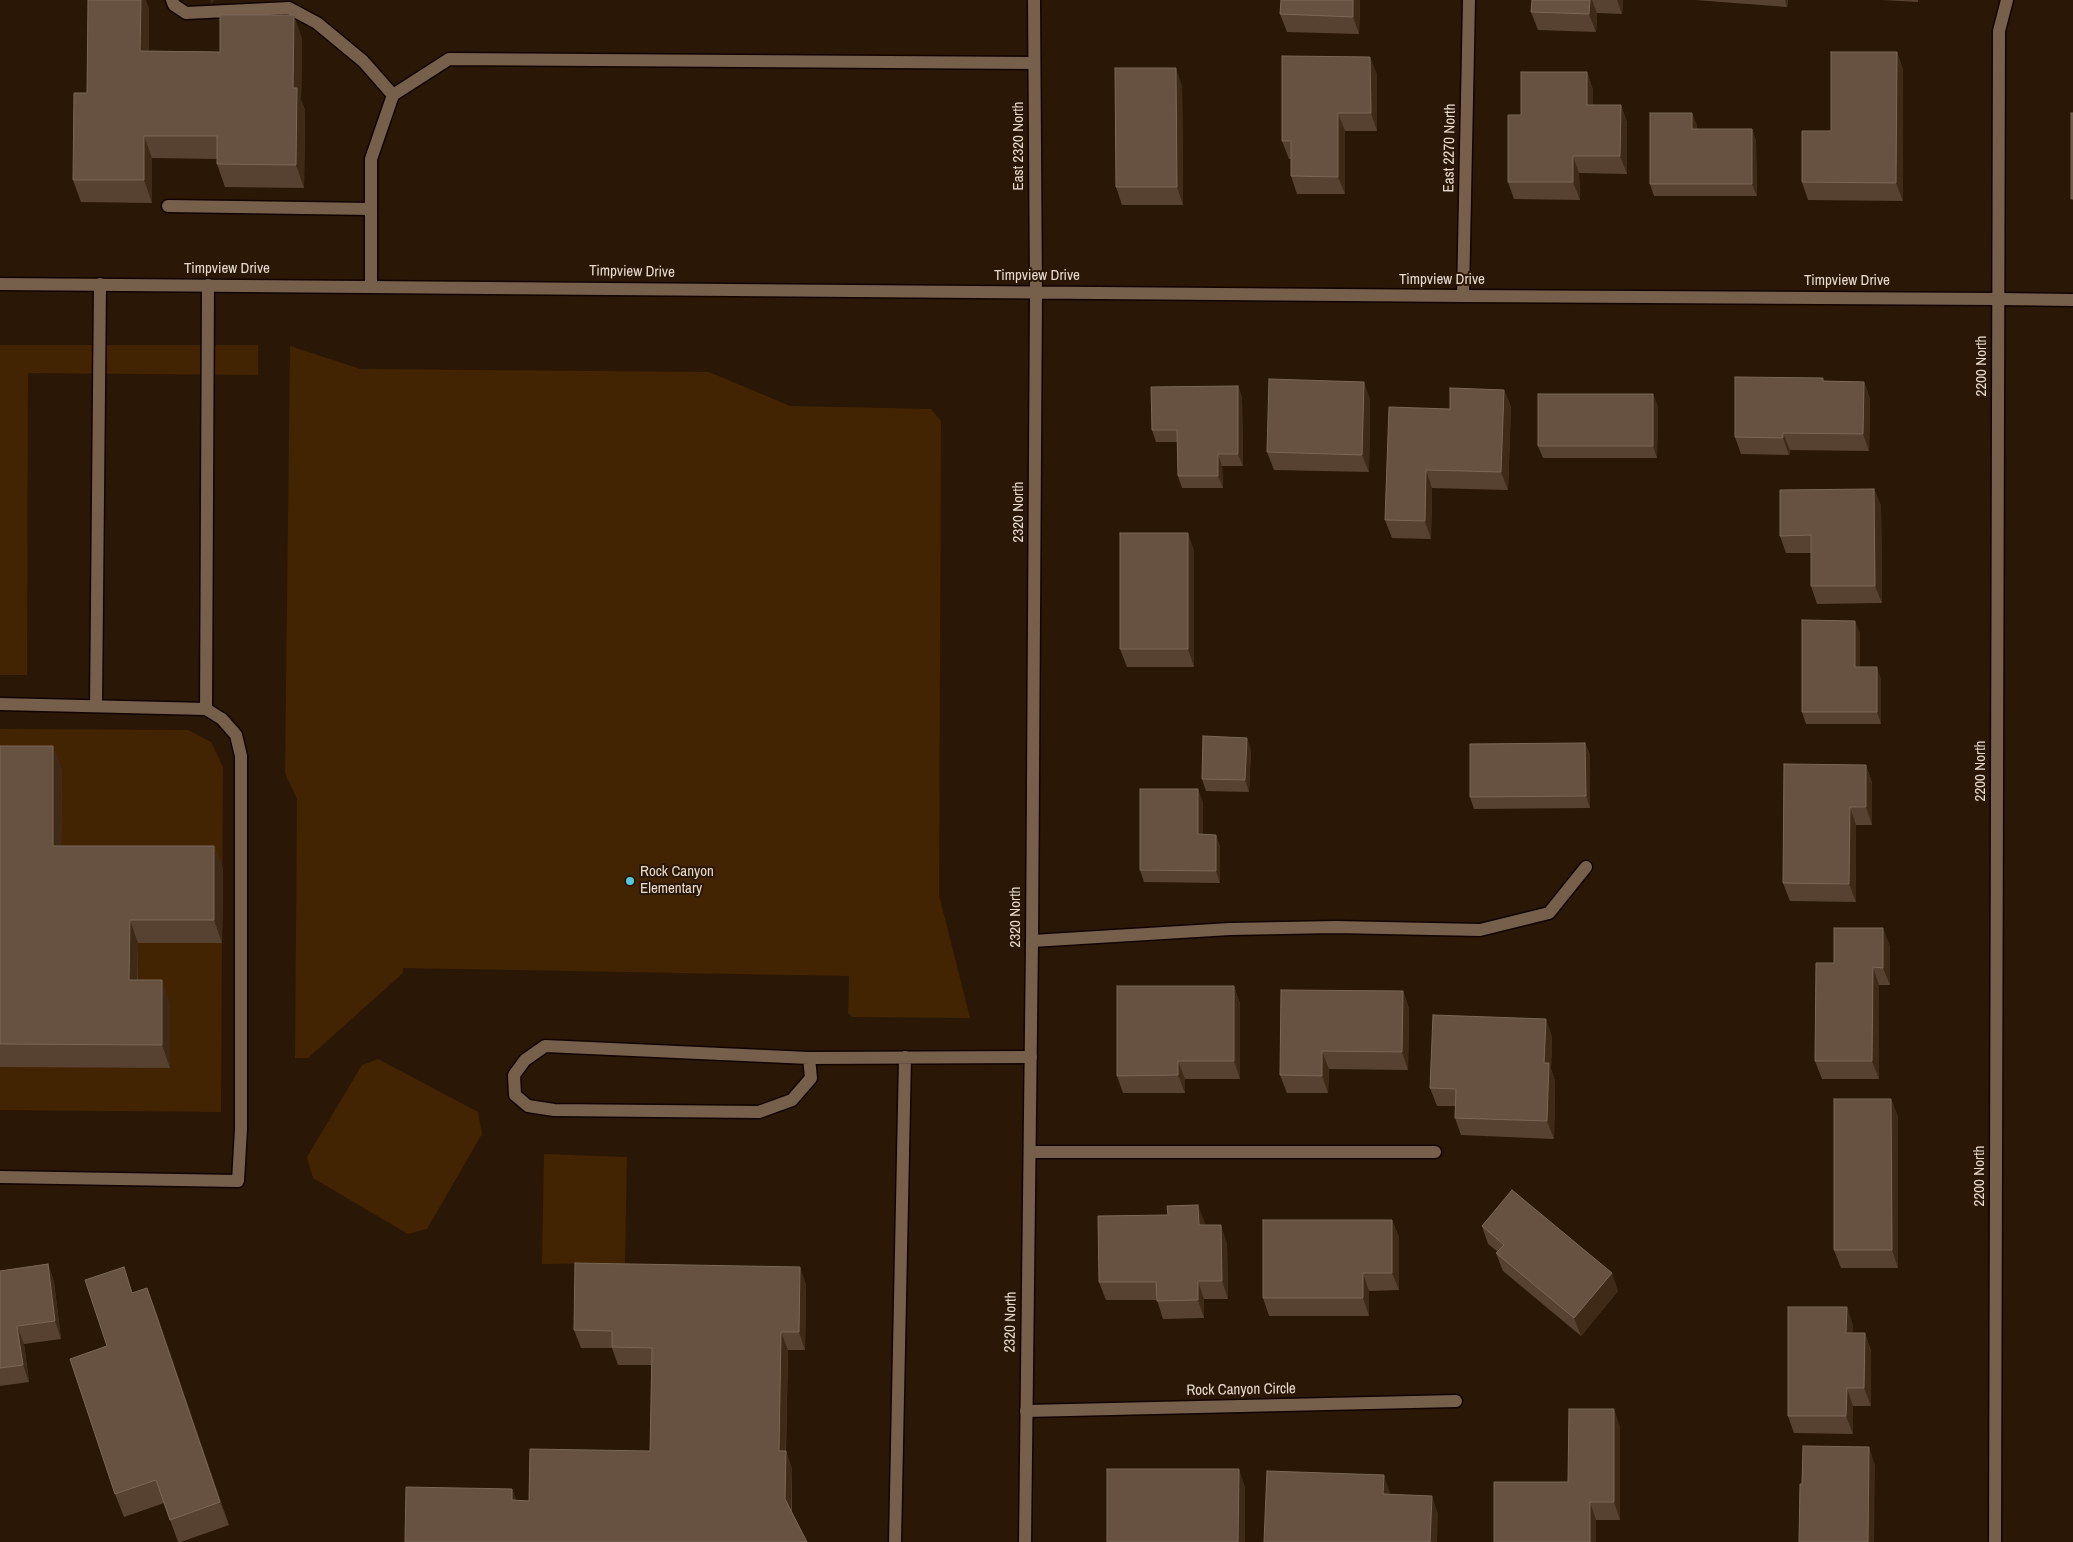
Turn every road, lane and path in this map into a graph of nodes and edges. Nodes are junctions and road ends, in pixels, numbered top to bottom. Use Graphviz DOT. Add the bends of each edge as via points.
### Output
graph roads {
  1 [pos="172,0"];
  2 [pos="1034,0"];
  3 [pos="1469,0"];
  4 [pos="2006,0"];
  5 [pos="289,4"];
  6 [pos="1034,63"];
  7 [pos="393,95"];
  8 [pos="168,206"];
  9 [pos="371,208"];
  10 [pos="0,284"];
  11 [pos="100,284"];
  12 [pos="208,285"];
  13 [pos="370,286"];
  14 [pos="1036,292"];
  15 [pos="1463,296"];
  16 [pos="1999,298"];
  17 [pos="2073,300"];
  18 [pos="0,704"];
  19 [pos="96,706"];
  20 [pos="206,709"];
  21 [pos="1586,867"];
  22 [pos="1032,941"];
  23 [pos="905,1057"];
  24 [pos="1031,1057"];
  25 [pos="809,1058"];
  26 [pos="1030,1152"];
  27 [pos="1435,1152"];
  28 [pos="0,1177"];
  29 [pos="1456,1401"];
  30 [pos="1026,1411"];
  31 [pos="895,1542"];
  32 [pos="1024,1542"];
  33 [pos="1995,1542"];
  1 -- 5 [label="street" via="186,13"];
  2 -- 6 [label="street, East 2320 North"];
  3 -- 15 [label="street, East 2270 North"];
  4 -- 16 [label="street, 2200 North" via="1999,31"];
  5 -- 7 [label="street" via="355,55"];
  6 -- 7 [label="street" via="449,59"];
  6 -- 14 [label="street, East 2320 North"];
  7 -- 9 [label="street" via="371,159"];
  8 -- 9 [label="street"];
  9 -- 13 [label="street"];
  10 -- 11 [label="street, Timpview Drive"];
  11 -- 12 [label="street, Timpview Drive"];
  11 -- 19 [label="street"];
  12 -- 13 [label="street, Timpview Drive"];
  12 -- 20 [label="street"];
  13 -- 14 [label="street, Timpview Drive"];
  14 -- 15 [label="street, Timpview Drive"];
  14 -- 22 [label="street, 2320 North"];
  15 -- 16 [label="street, Timpview Drive"];
  16 -- 17 [label="street, Timpview Drive"];
  16 -- 33 [label="street, 2200 North"];
  18 -- 19 [label="street"];
  19 -- 20 [label="street"];
  20 -- 28 [label="street" via="222,719 236,734 242,756 241,1129 238,1181"];
  21 -- 22 [label="street" via="1549,913 1480,930 1268,928"];
  22 -- 24 [label="street, 2320 North"];
  23 -- 24 [label="street"];
  23 -- 25 [label="street"];
  23 -- 31 [label="street"];
  24 -- 26 [label="street, 2320 North"];
  25 -- 25 [label="street" via="545,1046 525,1060 514,1075 515,1095 528,1106 554,1110 759,1112 792,1100 811,1078"];
  26 -- 27 [label="street"];
  26 -- 30 [label="street, 2320 North"];
  29 -- 30 [label="street, Rock Canyon Circle"];
  30 -- 32 [label="street, 2320 North"];
}
